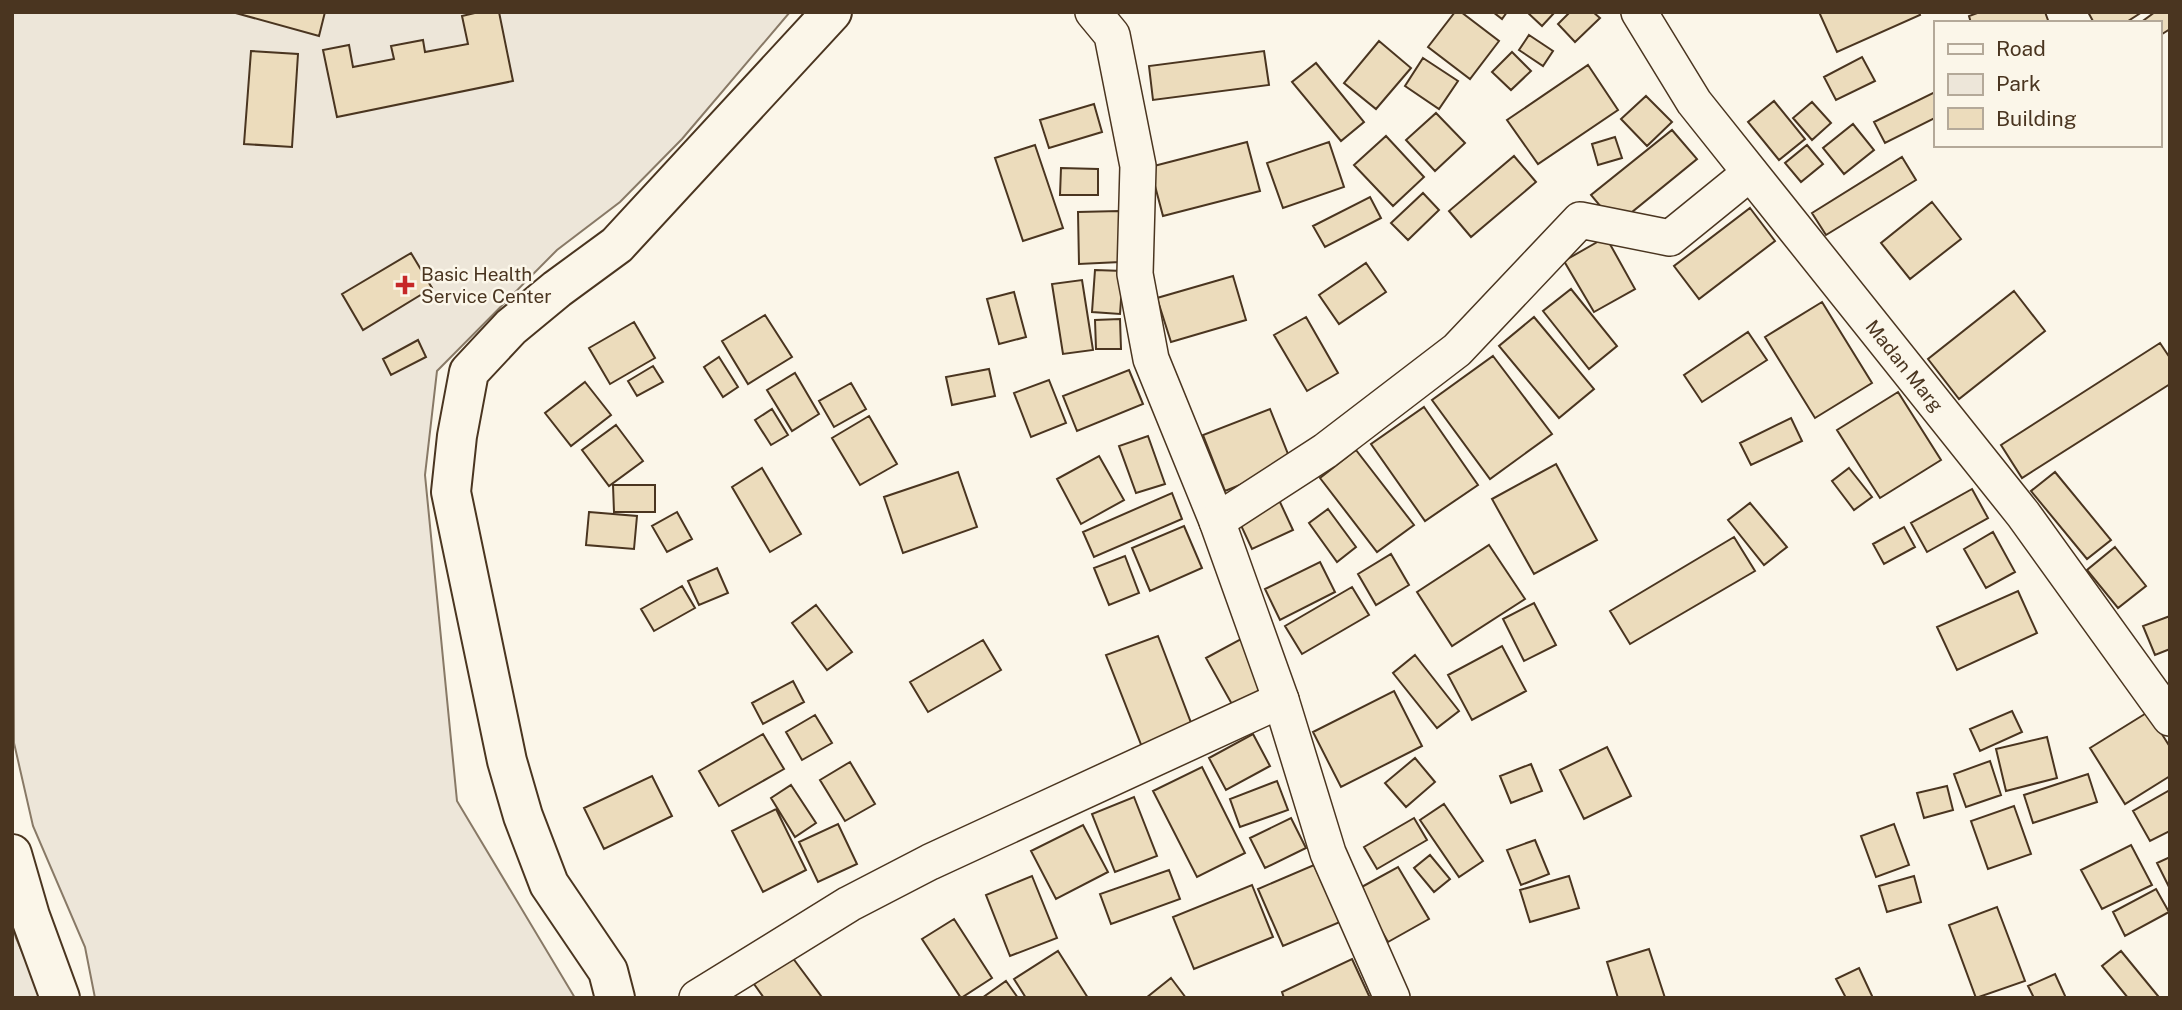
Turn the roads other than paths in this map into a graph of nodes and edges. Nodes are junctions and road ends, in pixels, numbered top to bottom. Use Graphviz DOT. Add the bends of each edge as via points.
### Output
graph roads {
  1 [pos="832,12"];
  2 [pos="1093,12"];
  3 [pos="1639,12"];
  4 [pos="1750,173"];
  5 [pos="1217,521"];
  6 [pos="1281,700"];
  7 [pos="2170,718"];
  8 [pos="12,854"];
  9 [pos="60,998"];
  10 [pos="615,998"];
  11 [pos="697,998"];
  12 [pos="1392,998"];
  1 -- 10 [label="main road" via="617,245 511,327 469,372 451,492 507,761 549,884 608,971"];
  2 -- 5 [label="street" via="1112,35 1138,166 1135,274 1151,359"];
  3 -- 4 [label="street, Madan Marg" via="1694,102"];
  4 -- 5 [label="street" via="1670,238 1580,220 1457,350 1325,451"];
  4 -- 7 [label="street, Madan Marg" via="2023,514"];
  5 -- 6 [label="street"];
  6 -- 11 [label="street" via="907,874 849,904"];
  6 -- 12 [label="street" via="1328,853"];
  8 -- 9 [label="main road"];
}
